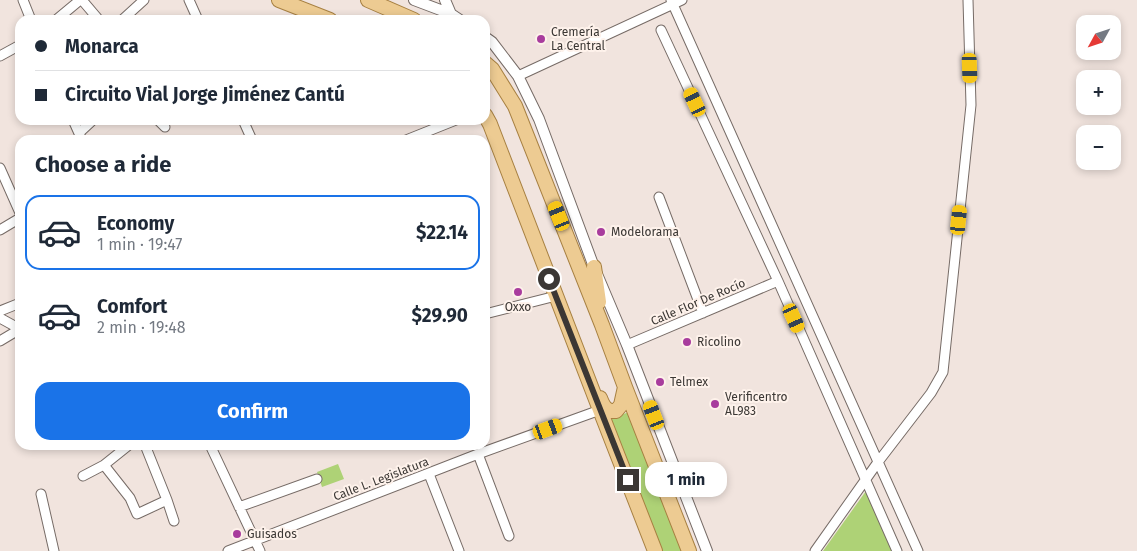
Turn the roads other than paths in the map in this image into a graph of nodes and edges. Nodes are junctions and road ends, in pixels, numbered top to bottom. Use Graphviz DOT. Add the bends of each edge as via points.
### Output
graph roads {
  1 [pos="23,0"];
  2 [pos="81,0"];
  3 [pos="144,0"];
  4 [pos="189,0"];
  5 [pos="279,0"];
  6 [pos="368,0"];
  7 [pos="414,0"];
  8 [pos="445,0"];
  9 [pos="682,0"];
  10 [pos="968,0"];
  11 [pos="671,2"];
  12 [pos="451,14"];
  13 [pos="29,15"];
  14 [pos="62,15"];
  15 [pos="94,15"];
  16 [pos="128,15"];
  17 [pos="195,15"];
  18 [pos="317,15"];
  19 [pos="402,15"];
  20 [pos="662,30"];
  21 [pos="490,41"];
  22 [pos="15,48"];
  23 [pos="0,56"];
  24 [pos="490,67"];
  25 [pos="518,76"];
  26 [pos="490,124"];
  27 [pos="89,125"];
  28 [pos="163,125"];
  29 [pos="444,125"];
  30 [pos="166,128"];
  31 [pos="81,135"];
  32 [pos="418,135"];
  33 [pos="0,168"];
  34 [pos="659,197"];
  35 [pos="15,202"];
  36 [pos="15,221"];
  37 [pos="0,230"];
  38 [pos="594,267"];
  39 [pos="778,282"];
  40 [pos="556,296"];
  41 [pos="15,305"];
  42 [pos="0,310"];
  43 [pos="490,313"];
  44 [pos="704,313"];
  45 [pos="0,318"];
  46 [pos="602,325"];
  47 [pos="15,326"];
  48 [pos="15,332"];
  49 [pos="571,334"];
  50 [pos="0,341"];
  51 [pos="627,345"];
  52 [pos="625,387"];
  53 [pos="600,410"];
  54 [pos="123,450"];
  55 [pos="147,450"];
  56 [pos="212,450"];
  57 [pos="489,450"];
  58 [pos="490,450"];
  59 [pos="478,454"];
  60 [pos="878,462"];
  61 [pos="104,465"];
  62 [pos="429,474"];
  63 [pos="83,476"];
  64 [pos="317,479"];
  65 [pos="865,480"];
  66 [pos="40,494"];
  67 [pos="167,500"];
  68 [pos="239,507"];
  69 [pos="174,521"];
  70 [pos="510,536"];
  71 [pos="255,540"];
  72 [pos="54,551"];
  73 [pos="228,551"];
  74 [pos="260,551"];
  75 [pos="459,551"];
  76 [pos="656,551"];
  77 [pos="689,551"];
  78 [pos="707,551"];
  79 [pos="815,551"];
  80 [pos="897,551"];
  81 [pos="918,551"];
  1 -- 13 [label="street"];
  2 -- 14 [label="street"];
  2 -- 15 [label="street"];
  3 -- 16 [label="street"];
  4 -- 17 [label="street"];
  5 -- 18 [label="main road"];
  6 -- 19 [label="main road"];
  7 -- 12 [label="street"];
  8 -- 12 [label="street"];
  9 -- 11 [label="street"];
  10 -- 60 [label="street" via="971,105 943,372 932,393"];
  11 -- 25 [label="street"];
  11 -- 60 [label="street"];
  20 -- 39 [label="street"];
  21 -- 25 [label="street"];
  22 -- 23 [label="street"];
  24 -- 46 [label="main road" via="515,106"];
  25 -- 38 [label="street" via="539,119"];
  26 -- 40 [label="main road"];
  27 -- 31 [label="street"];
  28 -- 30 [label="street"];
  29 -- 32 [label="street"];
  33 -- 35 [label="street"];
  34 -- 44 [label="street"];
  36 -- 37 [label="street"];
  38 -- 46 [label="main road"];
  38 -- 51 [label="street"];
  39 -- 44 [label="street, Calle Flor De Rocío"];
  39 -- 65 [label="street"];
  40 -- 43 [label="street"];
  40 -- 49 [label="main road"];
  41 -- 42 [label="street"];
  44 -- 51 [label="street, Calle Flor De Rocío"];
  45 -- 47 [label="street"];
  46 -- 52 [label="main road"];
  48 -- 50 [label="street"];
  49 -- 52 [label="main road" via="578,342 606,409 611,412 619,408"];
  49 -- 53 [label="main road"];
  51 -- 78 [label="street"];
  52 -- 77 [label="main road"];
  53 -- 58 [label="street, Calle L. Legislatura"];
  53 -- 76 [label="main road"];
  54 -- 61 [label="street"];
  55 -- 67 [label="street"];
  56 -- 68 [label="street"];
  57 -- 59 [label="street, Calle L. Legislatura"];
  59 -- 62 [label="street, Calle L. Legislatura"];
  59 -- 70 [label="street"];
  60 -- 65 [label="street"];
  60 -- 81 [label="street"];
  61 -- 63 [label="street"];
  61 -- 67 [label="street" via="130,498 137,514"];
  62 -- 71 [label="street, Calle L. Legislatura"];
  62 -- 75 [label="street"];
  64 -- 68 [label="street"];
  65 -- 79 [label="street"];
  65 -- 80 [label="street"];
  66 -- 72 [label="street"];
  67 -- 69 [label="street"];
  68 -- 71 [label="street"];
  71 -- 73 [label="street, Calle L. Legislatura"];
  71 -- 74 [label="street"];
}
